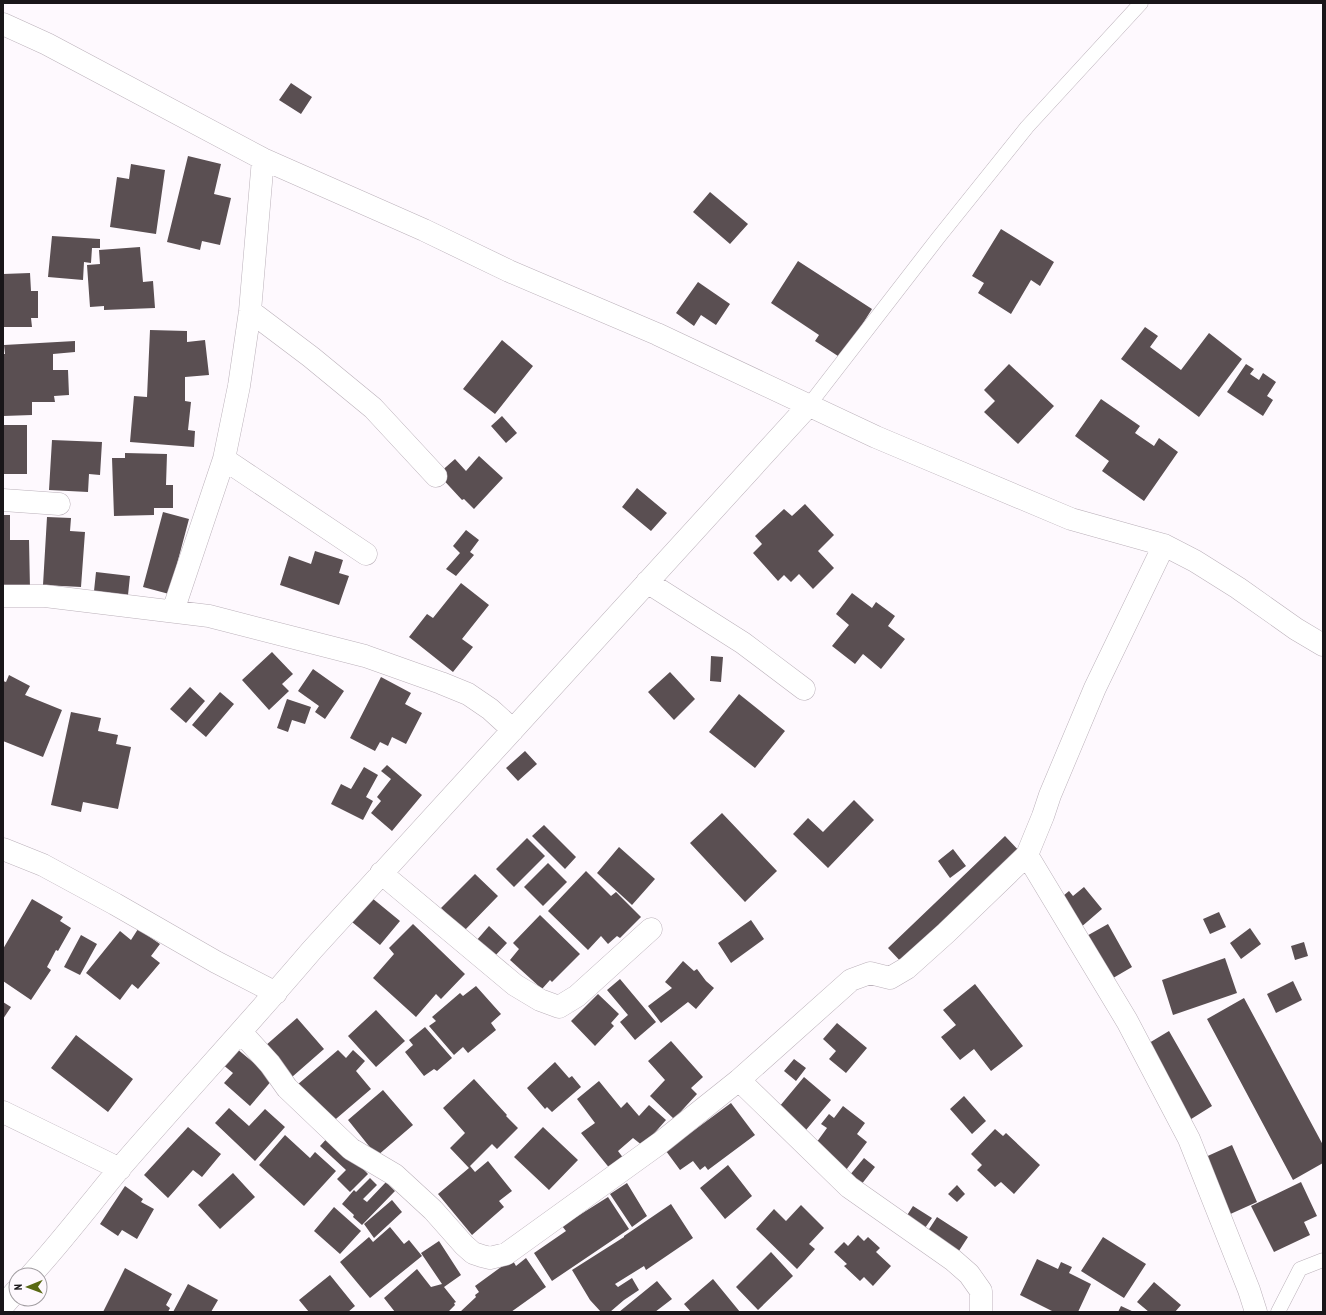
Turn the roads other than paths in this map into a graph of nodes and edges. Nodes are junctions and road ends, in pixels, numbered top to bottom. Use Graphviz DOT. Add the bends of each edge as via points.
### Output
graph roads {
  1 [pos="1141,3"];
  2 [pos="3,24"];
  3 [pos="263,159"];
  4 [pos="250,311"];
  5 [pos="809,405"];
  6 [pos="224,459"];
  7 [pos="436,476"];
  8 [pos="3,500"];
  9 [pos="59,504"];
  10 [pos="1164,545"];
  11 [pos="366,554"];
  12 [pos="647,582"];
  13 [pos="3,596"];
  14 [pos="173,611"];
  15 [pos="1323,645"];
  16 [pos="804,689"];
  17 [pos="513,730"];
  18 [pos="3,849"];
  19 [pos="1027,855"];
  20 [pos="381,873"];
  21 [pos="651,929"];
  22 [pos="276,992"];
  23 [pos="241,1032"];
  24 [pos="739,1080"];
  25 [pos="3,1112"];
  26 [pos="120,1169"];
  27 [pos="1323,1260"];
  28 [pos="38,1267"];
  29 [pos="981,1312"];
  30 [pos="1256,1312"];
  31 [pos="1278,1312"];
  1 -- 5 [label="lane" via="1027,127"];
  2 -- 3 [label="street" via="47,44"];
  3 -- 4 [label="street"];
  3 -- 5 [label="street" via="424,230 509,271 657,334"];
  4 -- 6 [label="street" via="239,386"];
  4 -- 7 [label="street" via="373,408"];
  5 -- 10 [label="street" via="876,437 1071,519"];
  5 -- 12 [label="street"];
  6 -- 11 [label="street"];
  6 -- 14 [label="street"];
  8 -- 9 [label="street"];
  10 -- 15 [label="street" via="1238,588 1296,630"];
  10 -- 19 [label="street" via="1095,688"];
  12 -- 16 [label="street" via="743,642"];
  12 -- 17 [label="street"];
  13 -- 14 [label="street" via="45,596"];
  14 -- 17 [label="street" via="209,616 365,656 468,694 490,709"];
  17 -- 20 [label="street"];
  18 -- 22 [label="street" via="49,869 216,962"];
  19 -- 24 [label="street" via="907,968 890,978 870,973 852,980"];
  19 -- 30 [label="street" via="1128,1022 1189,1139"];
  20 -- 21 [label="street" via="515,984 540,1000 559,1006 577,996"];
  20 -- 22 [label="street"];
  22 -- 23 [label="street"];
  23 -- 24 [label="street" via="270,1064 287,1088 351,1149 395,1175 433,1210 464,1245 473,1252 490,1258 506,1254 660,1143"];
  23 -- 26 [label="street"];
  24 -- 29 [label="street" via="849,1187 969,1274 981,1291"];
  25 -- 26 [label="street"];
  26 -- 28 [label="street"];
  27 -- 31 [label="lane" via="1300,1269"];
}
